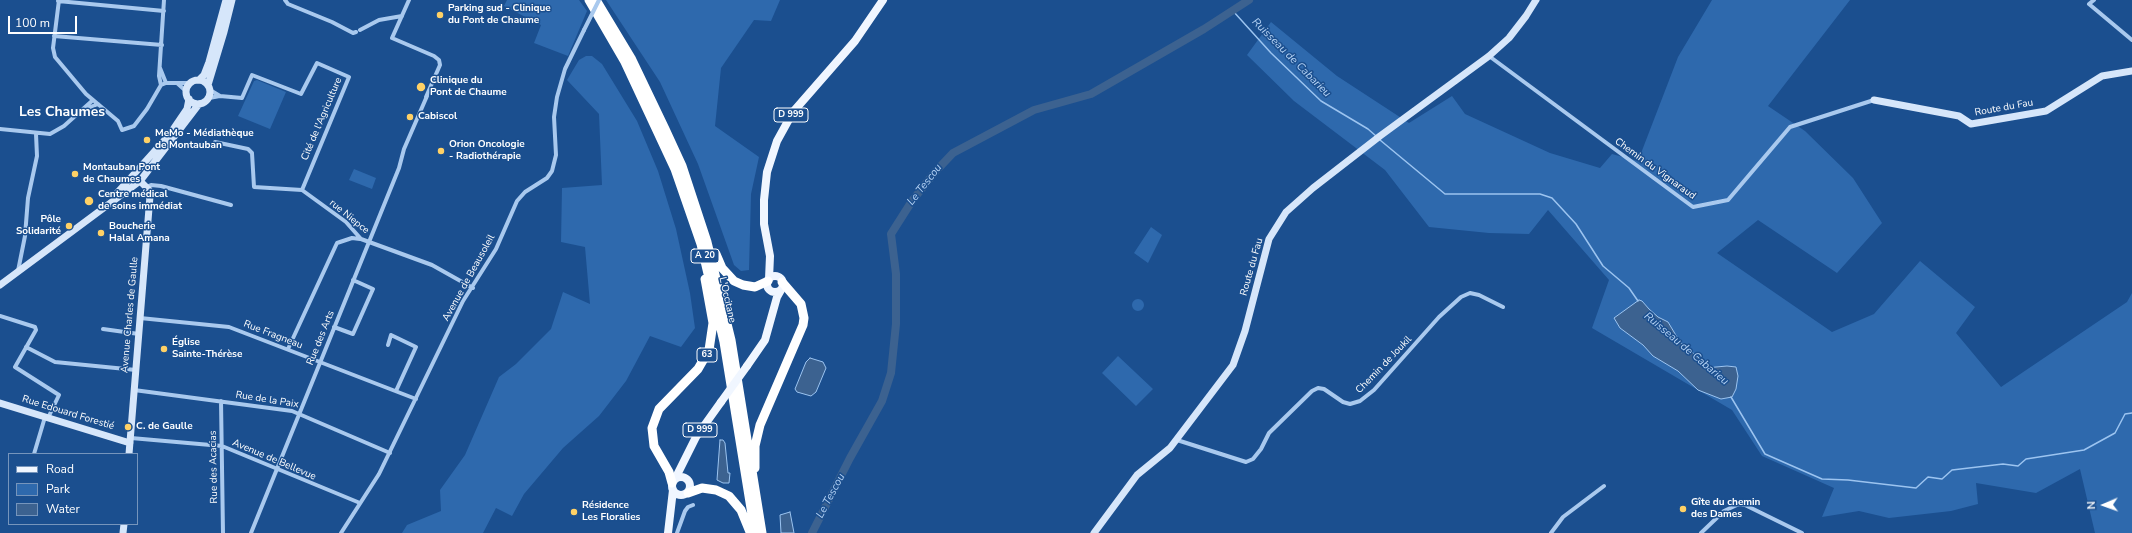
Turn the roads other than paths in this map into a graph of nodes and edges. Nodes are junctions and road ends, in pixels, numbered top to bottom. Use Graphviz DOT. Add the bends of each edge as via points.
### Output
graph roads {
  1 [pos="58,0"];
  2 [pos="164,0"];
  3 [pos="226,0"];
  4 [pos="231,0"];
  5 [pos="285,0"];
  6 [pos="409,0"];
  7 [pos="589,0"];
  8 [pos="598,0"];
  9 [pos="883,0"];
  10 [pos="1536,0"];
  11 [pos="2094,0"];
  12 [pos="164,11"];
  13 [pos="402,16"];
  14 [pos="54,36"];
  15 [pos="2132,40"];
  16 [pos="162,45"];
  17 [pos="1489,56"];
  18 [pos="160,68"];
  19 [pos="2131,69"];
  20 [pos="199,80"];
  21 [pos="166,83"];
  22 [pos="177,83"];
  23 [pos="190,83"];
  24 [pos="161,85"];
  25 [pos="209,87"];
  26 [pos="187,92"];
  27 [pos="220,96"];
  28 [pos="209,98"];
  29 [pos="92,100"];
  30 [pos="189,100"];
  31 [pos="1874,100"];
  32 [pos="98,104"];
  33 [pos="199,104"];
  34 [pos="83,110"];
  35 [pos="0,129"];
  36 [pos="36,134"];
  37 [pos="215,142"];
  38 [pos="138,178"];
  39 [pos="146,187"];
  40 [pos="302,190"];
  41 [pos="692,204"];
  42 [pos="231,206"];
  43 [pos="100,210"];
  44 [pos="361,239"];
  45 [pos="368,241"];
  46 [pos="770,256"];
  47 [pos="18,271"];
  48 [pos="353,280"];
  49 [pos="781,283"];
  50 [pos="769,284"];
  51 [pos="0,285"];
  52 [pos="473,288"];
  53 [pos="1503,307"];
  54 [pos="773,315"];
  55 [pos="0,316"];
  56 [pos="140,318"];
  57 [pos="334,327"];
  58 [pos="103,329"];
  59 [pos="139,334"];
  60 [pos="388,345"];
  61 [pos="26,347"];
  62 [pos="288,349"];
  63 [pos="320,361"];
  64 [pos="136,370"];
  65 [pos="134,390"];
  66 [pos="396,391"];
  67 [pos="416,399"];
  68 [pos="221,401"];
  69 [pos="0,403"];
  70 [pos="300,413"];
  71 [pos="47,417"];
  72 [pos="1176,440"];
  73 [pos="130,441"];
  74 [pos="222,446"];
  75 [pos="34,453"];
  76 [pos="129,453"];
  77 [pos="390,453"];
  78 [pos="684,460"];
  79 [pos="277,470"];
  80 [pos="688,480"];
  81 [pos="674,484"];
  82 [pos="1604,486"];
  83 [pos="686,494"];
  84 [pos="360,503"];
  85 [pos="693,505"];
  86 [pos="672,509"];
  87 [pos="759,530"];
  88 [pos="223,533"];
  89 [pos="251,533"];
  90 [pos="341,533"];
  91 [pos="668,533"];
  92 [pos="677,533"];
  93 [pos="750,533"];
  94 [pos="1094,533"];
  95 [pos="1551,533"];
  96 [pos="1701,533"];
  97 [pos="1802,533"];
  1 -- 12 [label="street"];
  1 -- 14 [label="street"];
  2 -- 12 [label="street"];
  3 -- 20 [label="street" via="209,62"];
  4 -- 25 [label="street"];
  5 -- 13 [label="street" via="288,4 348,31 358,31 379,20"];
  6 -- 13 [label="street"];
  7 -- 41 [label="highway, L'Occitane / A 20" via="625,62"];
  8 -- 41 [label="highway, L'Occitane / A 20" via="631,58 682,166"];
  8 -- 52 [label="street, Avenue de Beausoleil, bridge" via="565,69 557,97 554,117 556,155 552,172 517,201 496,249"];
  9 -- 46 [label="main road, D 999" via="855,41 798,105 779,136 768,166 764,194 764,219"];
  10 -- 17 [label="street, Route du Fau" via="1509,38"];
  11 -- 15 [label="street" via="2089,4"];
  12 -- 16 [label="street"];
  13 -- 45 [label="street, Rue des Arts" via="392,38 434,56 440,65"];
  14 -- 16 [label="street"];
  14 -- 29 [label="street" via="53,48 56,57"];
  16 -- 18 [label="street"];
  17 -- 31 [label="street, Chemin du Vignaraud" via="1693,207 1728,200 1790,127"];
  17 -- 72 [label="street, Route du Fau" via="1378,138 1286,212 1270,239 1233,365"];
  18 -- 21 [label="street"];
  18 -- 24 [label="street"];
  19 -- 31 [label="street, Route du Fau" via="2102,76 2046,110 1971,124 1959,116"];
  20 -- 23 [label="street"];
  20 -- 25 [label="street"];
  21 -- 22 [label="street"];
  21 -- 24 [label="street"];
  22 -- 23 [label="street"];
  22 -- 26 [label="street"];
  23 -- 26 [label="street"];
  24 -- 32 [label="street" via="134,126 122,130 118,121"];
  25 -- 27 [label="street, Cité de l'Agriculture"];
  25 -- 28 [label="street"];
  26 -- 30 [label="street"];
  27 -- 28 [label="street, Cité de l'Agriculture"];
  27 -- 40 [label="street, Cité de l'Agriculture" via="242,98 252,75 301,94 317,63 349,77"];
  28 -- 33 [label="street"];
  29 -- 32 [label="street"];
  29 -- 34 [label="street"];
  30 -- 33 [label="street"];
  30 -- 38 [label="street" via="187,109"];
  32 -- 34 [label="street"];
  33 -- 38 [label="street"];
  34 -- 36 [label="street" via="57,131"];
  35 -- 36 [label="street"];
  36 -- 47 [label="street" via="36,163 28,198 25,236"];
  37 -- 40 [label="street" via="248,149 252,153 254,187"];
  38 -- 39 [label="street"];
  38 -- 43 [label="street"];
  38 -- 43 [label="street" via="130,189"];
  39 -- 42 [label="street" via="161,186"];
  39 -- 56 [label="street, Avenue Charles de Gaulle" via="150,196"];
  40 -- 44 [label="street, rue Niepce" via="346,222"];
  41 -- 50 [label="highway" via="726,274 734,281 749,286"];
  41 -- 81 [label="highway, 63" via="713,329 704,360 691,378 663,404 653,423 654,446"];
  41 -- 87 [label="highway, L'Occitane / A 20" via="720,323"];
  43 -- 47 [label="street"];
  44 -- 45 [label="street, rue Niepce"];
  44 -- 62 [label="street" via="352,238 337,244"];
  45 -- 48 [label="street, Rue des Arts"];
  45 -- 52 [label="street, rue Niepce" via="441,269"];
  46 -- 49 [label="main road, D 999"];
  46 -- 50 [label="main road, D 999"];
  47 -- 51 [label="street"];
  48 -- 57 [label="street, Rue des Arts"];
  48 -- 57 [label="street" via="373,288 353,334"];
  49 -- 50 [label="main road" via="775,276"];
  49 -- 50 [label="main road" via="775,292"];
  49 -- 54 [label="main road, D 999"];
  49 -- 87 [label="highway" via="798,299 804,318 757,436 755,458"];
  50 -- 54 [label="main road, D 999"];
  52 -- 67 [label="street, Avenue de Beausoleil" via="464,301"];
  53 -- 72 [label="street, Chemin de Joukil" via="1479,295 1470,293 1461,297 1439,317 1374,390 1360,401 1350,404 1324,389 1312,391 1269,433 1261,449 1246,462"];
  54 -- 78 [label="main road, D 999, bridge" via="765,340 696,437"];
  55 -- 61 [label="street" via="35,327 36,330"];
  56 -- 59 [label="street, Avenue Charles de Gaulle"];
  56 -- 62 [label="street, Rue Fragneau" via="229,327"];
  57 -- 63 [label="street, Rue des Arts"];
  58 -- 59 [label="street"];
  59 -- 64 [label="street, Avenue Charles de Gaulle"];
  60 -- 66 [label="street" via="391,335 416,347"];
  61 -- 64 [label="street" via="55,362"];
  61 -- 71 [label="street" via="15,367 59,395"];
  62 -- 63 [label="street, Rue Fragneau"];
  63 -- 66 [label="street, Rue Fragneau"];
  63 -- 70 [label="street, Rue des Arts"];
  64 -- 65 [label="street, Avenue Charles de Gaulle"];
  65 -- 68 [label="street, Rue de la Paix"];
  65 -- 73 [label="street, Avenue Charles de Gaulle"];
  66 -- 67 [label="street, Rue Fragneau"];
  67 -- 77 [label="street, Avenue de Beausoleil"];
  68 -- 70 [label="street, Rue de la Paix"];
  68 -- 74 [label="street, Rue des Acacias"];
  69 -- 71 [label="street, Rue Edouard Forestié"];
  70 -- 77 [label="street, Rue de la Paix"];
  70 -- 79 [label="street, Rue des Arts"];
  71 -- 73 [label="street, Rue Edouard Forestié"];
  71 -- 75 [label="street"];
  72 -- 94 [label="street, Route du Fau" via="1137,475"];
  73 -- 74 [label="street, Avenue de Bellevue"];
  73 -- 76 [label="street, Avenue Charles de Gaulle"];
  74 -- 79 [label="street, Avenue de Bellevue"];
  74 -- 88 [label="street, Rue des Acacias"];
  77 -- 84 [label="street, Avenue de Beausoleil"];
  78 -- 80 [label="main road"];
  78 -- 81 [label="main road, D 999"];
  79 -- 84 [label="street, Avenue de Bellevue"];
  79 -- 89 [label="street, Rue des Arts"];
  80 -- 81 [label="main road" via="682,476"];
  80 -- 83 [label="main road" via="691,488"];
  81 -- 83 [label="main road" via="678,495"];
  81 -- 86 [label="main road, D 999"];
  82 -- 95 [label="street" via="1563,517"];
  83 -- 86 [label="main road"];
  83 -- 93 [label="highway" via="702,488 716,490 729,496 741,510"];
  84 -- 90 [label="street, Avenue de Beausoleil"];
  85 -- 92 [label="street" via="688,507"];
  86 -- 91 [label="main road, D 999"];
  96 -- 97 [label="street" via="1724,511 1739,504 1779,520"];
}
